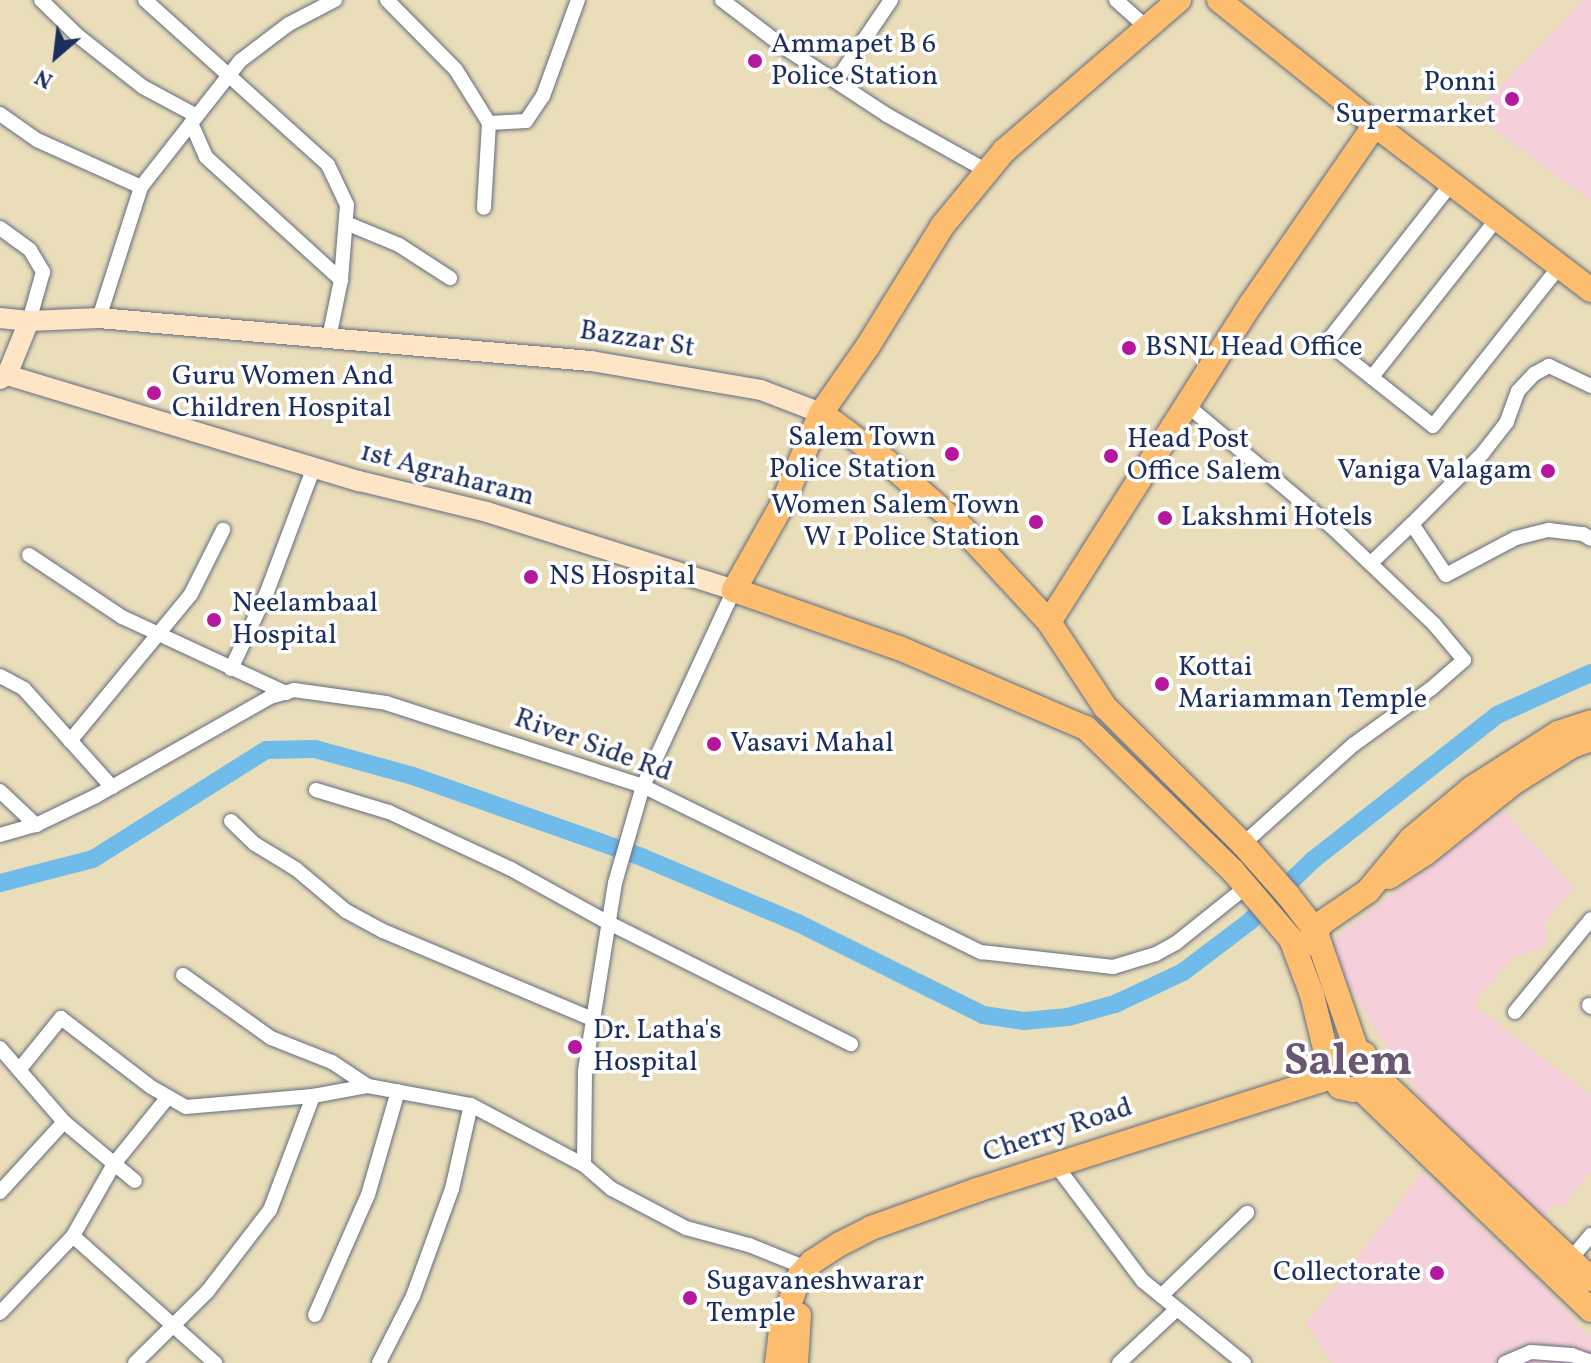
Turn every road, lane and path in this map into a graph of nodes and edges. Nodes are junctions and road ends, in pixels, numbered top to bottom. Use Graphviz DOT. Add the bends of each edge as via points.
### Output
graph roads {
  1 [pos="41,0"];
  2 [pos="145,0"];
  3 [pos="387,0"];
  4 [pos="578,0"];
  5 [pos="722,0"];
  6 [pos="891,0"];
  7 [pos="1116,0"];
  8 [pos="1179,0"];
  9 [pos="1219,0"];
  10 [pos="329,1"];
  11 [pos="1146,27"];
  12 [pos="228,77"];
  13 [pos="836,81"];
  14 [pos="0,114"];
  15 [pos="194,119"];
  16 [pos="489,123"];
  17 [pos="1375,125"];
  18 [pos="987,171"];
  19 [pos="1451,184"];
  20 [pos="141,187"];
  21 [pos="484,208"];
  22 [pos="1497,219"];
  23 [pos="346,223"];
  24 [pos="0,228"];
  25 [pos="1559,267"];
  26 [pos="450,278"];
  27 [pos="341,280"];
  28 [pos="1588,298"];
  29 [pos="0,318"];
  30 [pos="99,318"];
  31 [pos="29,321"];
  32 [pos="329,338"];
  33 [pos="3,377"];
  34 [pos="1372,377"];
  35 [pos="1591,386"];
  36 [pos="1188,406"];
  37 [pos="821,413"];
  38 [pos="314,467"];
  39 [pos="1412,524"];
  40 [pos="223,530"];
  41 [pos="1591,539"];
  42 [pos="29,555"];
  43 [pos="1371,563"];
  44 [pos="734,590"];
  45 [pos="1049,622"];
  46 [pos="160,636"];
  47 [pos="231,669"];
  48 [pos="0,676"];
  49 [pos="286,693"];
  50 [pos="1105,707"];
  51 [pos="1591,722"];
  52 [pos="1086,728"];
  53 [pos="1591,739"];
  54 [pos="70,741"];
  55 [pos="643,786"];
  56 [pos="112,787"];
  57 [pos="316,790"];
  58 [pos="0,791"];
  59 [pos="231,821"];
  60 [pos="36,825"];
  61 [pos="0,835"];
  62 [pos="1418,846"];
  63 [pos="1248,849"];
  64 [pos="1240,879"];
  65 [pos="1591,919"];
  66 [pos="607,922"];
  67 [pos="1315,930"];
  68 [pos="1294,950"];
  69 [pos="183,975"];
  70 [pos="1515,1012"];
  71 [pos="592,1019"];
  72 [pos="851,1044"];
  73 [pos="0,1048"];
  74 [pos="1357,1051"];
  75 [pos="19,1070"];
  76 [pos="1332,1071"];
  77 [pos="1366,1079"];
  78 [pos="368,1086"];
  79 [pos="398,1091"];
  80 [pos="313,1096"];
  81 [pos="168,1097"];
  82 [pos="471,1105"];
  83 [pos="64,1122"];
  84 [pos="114,1164"];
  85 [pos="1055,1164"];
  86 [pos="584,1165"];
  87 [pos="135,1181"];
  88 [pos="0,1192"];
  89 [pos="1247,1213"];
  90 [pos="1591,1235"];
  91 [pos="73,1236"];
  92 [pos="1570,1260"];
  93 [pos="809,1265"];
  94 [pos="1591,1279"];
  95 [pos="1161,1296"];
  96 [pos="1177,1309"];
  97 [pos="1591,1310"];
  98 [pos="0,1313"];
  99 [pos="315,1315"];
  100 [pos="174,1325"];
  101 [pos="1233,1360"];
  102 [pos="1591,1362"];
  103 [pos="135,1363"];
  104 [pos="215,1363"];
  105 [pos="379,1363"];
  106 [pos="777,1363"];
  107 [pos="796,1363"];
  108 [pos="1119,1363"];
  109 [pos="1505,1363"];
  1 -- 15 [label="street" via="143,87"];
  2 -- 12 [label="street"];
  3 -- 16 [label="street" via="456,70"];
  4 -- 16 [label="street" via="543,96 526,121"];
  5 -- 13 [label="street"];
  6 -- 13 [label="street"];
  7 -- 11 [label="street"];
  8 -- 11 [label="main road"];
  9 -- 17 [label="main road"];
  10 -- 12 [label="street" via="289,24 240,61"];
  11 -- 18 [label="main road"];
  12 -- 15 [label="street"];
  12 -- 23 [label="street" via="328,165 347,205"];
  13 -- 18 [label="street"];
  14 -- 20 [label="street" via="37,140"];
  15 -- 20 [label="street"];
  15 -- 27 [label="street" via="206,157"];
  16 -- 21 [label="street"];
  17 -- 19 [label="main road"];
  17 -- 36 [label="main road" via="1251,304"];
  18 -- 37 [label="main road" via="943,225"];
  19 -- 22 [label="main road"];
  19 -- 34 [label="street" via="1327,342"];
  20 -- 30 [label="street"];
  22 -- 25 [label="main road"];
  22 -- 34 [label="street"];
  23 -- 26 [label="street" via="399,245"];
  23 -- 27 [label="street"];
  24 -- 31 [label="street" via="30,250 43,272"];
  25 -- 28 [label="main road"];
  25 -- 34 [label="street" via="1433,426"];
  27 -- 32 [label="street"];
  29 -- 31 [label="main road, Bazzar St"];
  30 -- 31 [label="main road, Bazzar St"];
  30 -- 32 [label="main road, Bazzar St"];
  31 -- 33 [label="main road"];
  32 -- 37 [label="main road, Bazzar St" via="591,361 761,390"];
  33 -- 38 [label="main road, 1st Agraharam"];
  35 -- 39 [label="street" via="1549,366 1534,374 1518,391 1507,422 1483,453"];
  36 -- 43 [label="street"];
  36 -- 45 [label="main road"];
  37 -- 44 [label="main road" via="782,505"];
  37 -- 45 [label="main road, Bazzar St" via="963,529"];
  38 -- 44 [label="main road, 1st Agraharam" via="487,512"];
  38 -- 47 [label="street" via="267,592"];
  39 -- 41 [label="street" via="1446,575 1516,538 1549,530"];
  39 -- 43 [label="street"];
  40 -- 46 [label="street" via="191,594"];
  42 -- 46 [label="street"];
  43 -- 63 [label="street" via="1464,660 1353,745"];
  44 -- 52 [label="main road" via="899,648"];
  44 -- 55 [label="street"];
  45 -- 50 [label="main road, Bazzar St"];
  46 -- 47 [label="street"];
  46 -- 54 [label="street"];
  47 -- 49 [label="street"];
  48 -- 54 [label="street" via="24,689"];
  49 -- 55 [label="street, River Side Rd" via="386,703"];
  49 -- 56 [label="street, River Side Rd" via="270,697"];
  50 -- 52 [label="main road"];
  50 -- 63 [label="main road, Bazzar St"];
  51 -- 62 [label="main road" via="1558,733 1515,758"];
  52 -- 64 [label="main road"];
  53 -- 62 [label="main road" via="1572,746"];
  54 -- 56 [label="street"];
  55 -- 64 [label="street, River Side Rd" via="981,952 1113,967 1176,943"];
  55 -- 66 [label="street"];
  56 -- 60 [label="street, River Side Rd"];
  57 -- 66 [label="street" via="389,812 447,838"];
  58 -- 60 [label="street"];
  59 -- 71 [label="street" via="346,911"];
  60 -- 61 [label="street, River Side Rd"];
  62 -- 67 [label="main road"];
  63 -- 67 [label="main road, Bazzar St"];
  64 -- 68 [label="main road"];
  65 -- 70 [label="street"];
  66 -- 71 [label="street"];
  66 -- 72 [label="street"];
  67 -- 68 [label="main road"];
  67 -- 74 [label="main road"];
  68 -- 76 [label="main road"];
  69 -- 78 [label="street" via="271,1038 332,1062"];
  71 -- 86 [label="street" via="585,1071"];
  73 -- 75 [label="street"];
  74 -- 76 [label="main road" via="1345,1050"];
  74 -- 77 [label="main road" via="1368,1059"];
  75 -- 81 [label="street" via="61,1018"];
  75 -- 83 [label="street"];
  76 -- 77 [label="main road" via="1340,1087"];
  76 -- 85 [label="main road, Cherry Road"];
  77 -- 92 [label="main road"];
  77 -- 97 [label="main road"];
  78 -- 79 [label="street"];
  78 -- 80 [label="street"];
  79 -- 82 [label="street"];
  79 -- 99 [label="street" via="368,1195"];
  80 -- 81 [label="street" via="186,1107"];
  80 -- 100 [label="street" via="270,1210 207,1292"];
  81 -- 84 [label="street"];
  82 -- 86 [label="street"];
  82 -- 105 [label="street" via="452,1189 413,1296"];
  83 -- 84 [label="street"];
  83 -- 88 [label="street"];
  84 -- 87 [label="street"];
  84 -- 91 [label="street"];
  85 -- 93 [label="main road, Cherry Road" via="871,1228"];
  85 -- 95 [label="street" via="1143,1281"];
  86 -- 93 [label="street" via="612,1189 686,1228"];
  89 -- 95 [label="street"];
  90 -- 92 [label="street"];
  91 -- 98 [label="street"];
  91 -- 100 [label="street"];
  92 -- 94 [label="main road"];
  93 -- 106 [label="main road" via="788,1300"];
  93 -- 107 [label="main road"];
  95 -- 96 [label="street"];
  96 -- 101 [label="street"];
  96 -- 108 [label="street"];
  100 -- 103 [label="street"];
  100 -- 104 [label="street"];
  102 -- 109 [label="street" via="1531,1352"];
}
